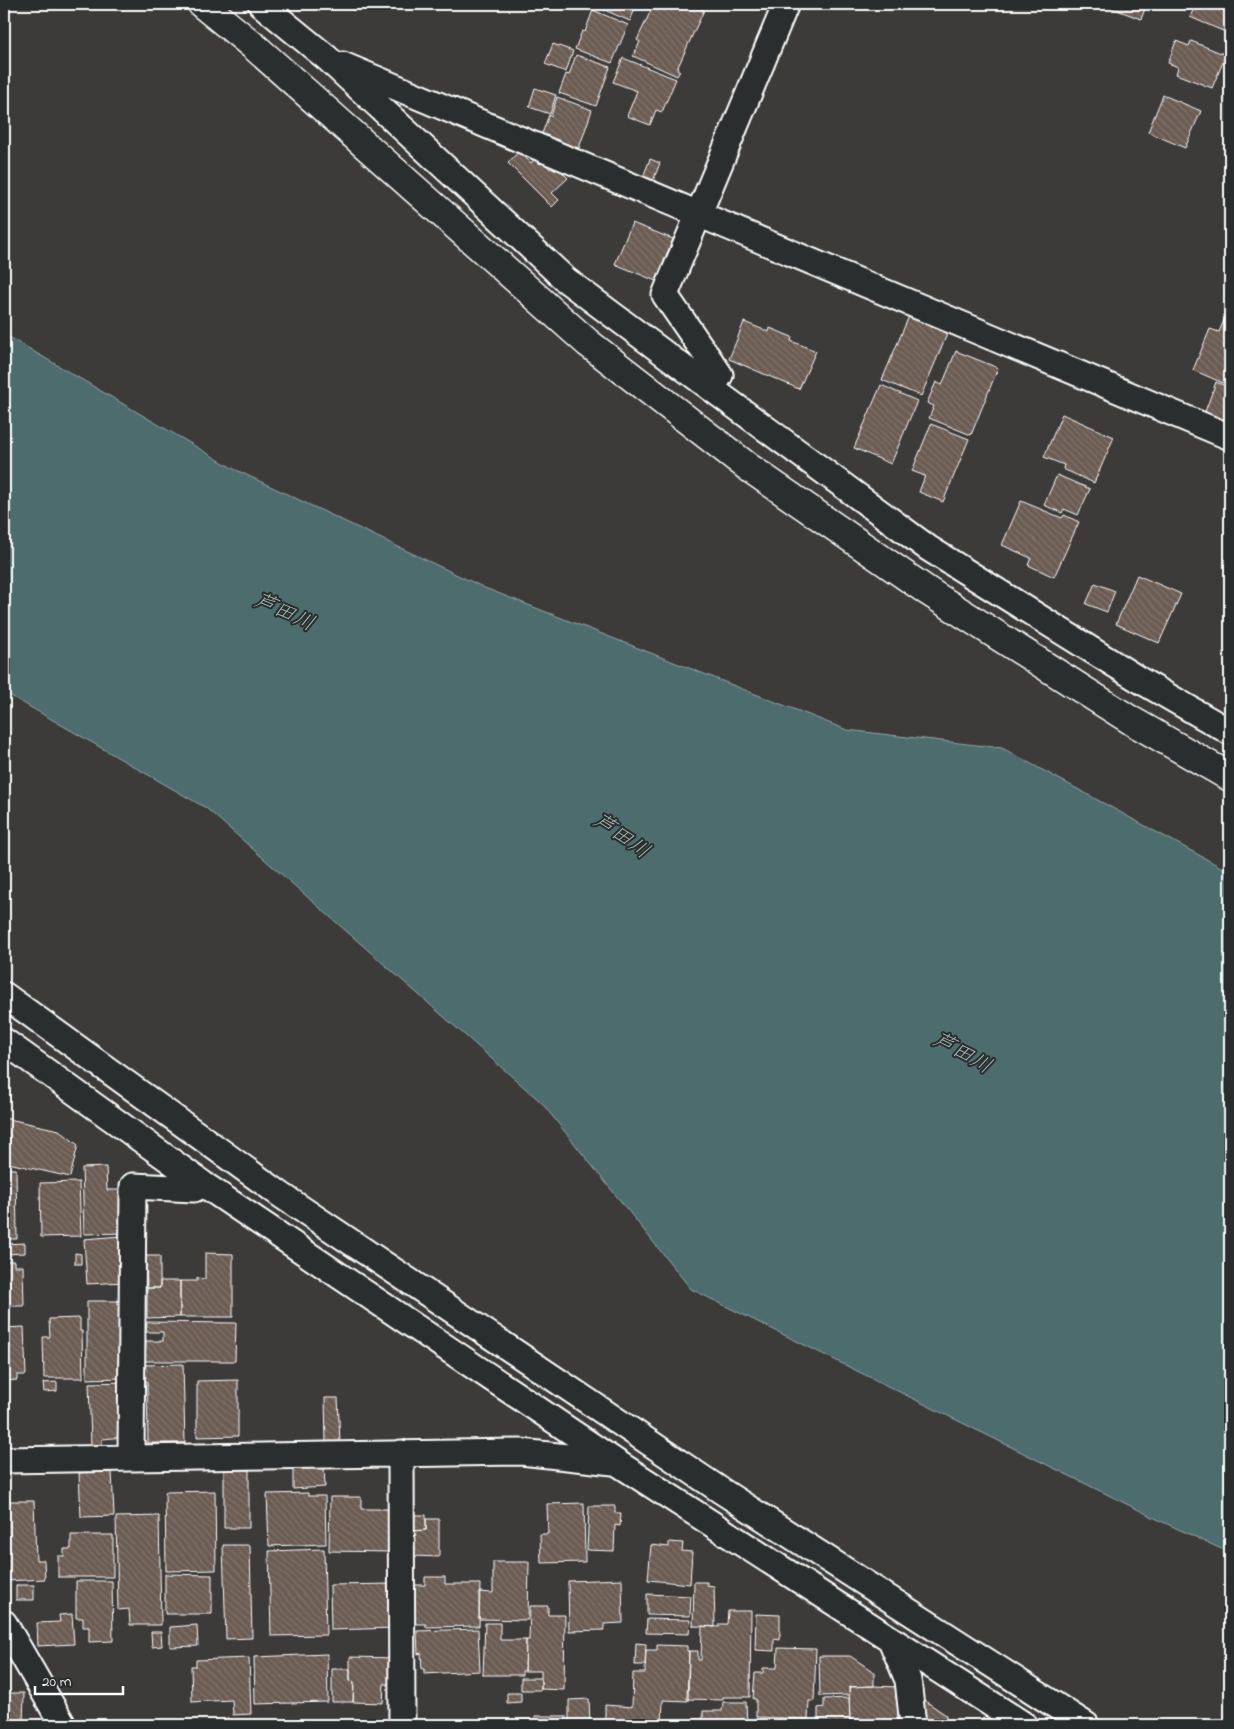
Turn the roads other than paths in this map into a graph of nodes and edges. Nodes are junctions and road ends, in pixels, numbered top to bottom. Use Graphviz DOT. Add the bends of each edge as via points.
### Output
graph roads {
  1 [pos="202,4"];
  2 [pos="261,4"];
  3 [pos="786,4"];
  4 [pos="327,58"];
  5 [pos="698,215"];
  6 [pos="712,389"];
  7 [pos="1230,437"];
  8 [pos="1230,732"];
  9 [pos="1230,777"];
  10 [pos="4,995"];
  11 [pos="4,1041"];
  12 [pos="203,1184"];
  13 [pos="401,1454"];
  14 [pos="131,1458"];
  15 [pos="4,1460"];
  16 [pos="616,1462"];
  17 [pos="4,1623"];
  18 [pos="891,1640"];
  19 [pos="63,1725"];
  20 [pos="402,1725"];
  21 [pos="913,1725"];
  22 [pos="1024,1725"];
  23 [pos="1086,1725"];
  1 -- 9 [label="street" via="256,48 588,343 748,467 929,592 1132,720"];
  2 -- 4 [label="street"];
  3 -- 5 [label="street"];
  4 -- 5 [label="street"];
  4 -- 6 [label="street" via="566,280"];
  5 -- 6 [label="street" via="665,295 720,375"];
  5 -- 7 [label="street"];
  6 -- 8 [label="street" via="928,548 1138,679"];
  10 -- 23 [label="street" via="281,1195 720,1490"];
  11 -- 12 [label="street"];
  12 -- 14 [label="street" via="194,1189 133,1186"];
  12 -- 16 [label="street"];
  13 -- 14 [label="street"];
  13 -- 16 [label="street" via="521,1452"];
  13 -- 20 [label="street"];
  14 -- 15 [label="street"];
  16 -- 18 [label="street"];
  17 -- 19 [label="street"];
  18 -- 21 [label="street" via="908,1680"];
  18 -- 22 [label="street"];
}
